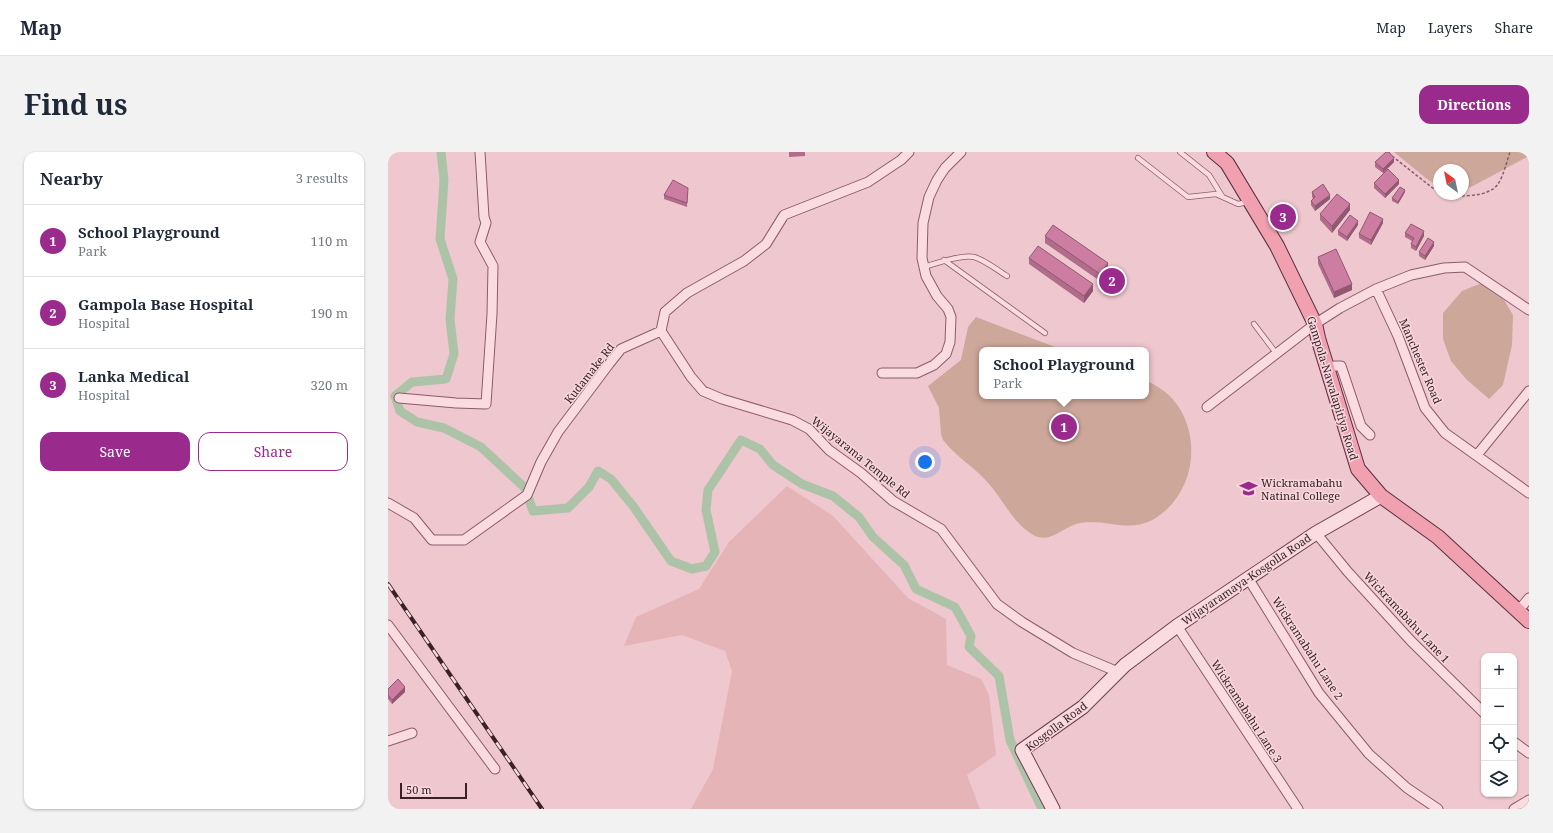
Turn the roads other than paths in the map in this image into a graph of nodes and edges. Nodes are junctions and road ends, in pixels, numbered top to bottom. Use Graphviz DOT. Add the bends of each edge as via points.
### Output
graph roads {
  1 [pos="480,152"];
  2 [pos="909,152"];
  3 [pos="961,152"];
  4 [pos="1180,152"];
  5 [pos="1214,152"];
  6 [pos="1138,158"];
  7 [pos="1223,197"];
  8 [pos="1251,202"];
  9 [pos="944,260"];
  10 [pos="924,267"];
  11 [pos="1007,276"];
  12 [pos="1376,289"];
  13 [pos="1529,310"];
  14 [pos="1254,324"];
  15 [pos="1315,324"];
  16 [pos="662,331"];
  17 [pos="1045,333"];
  18 [pos="1276,353"];
  19 [pos="1327,366"];
  20 [pos="882,373"];
  21 [pos="1529,391"];
  22 [pos="399,398"];
  23 [pos="1525,402"];
  24 [pos="1207,407"];
  25 [pos="1370,435"];
  26 [pos="1477,455"];
  27 [pos="1529,493"];
  28 [pos="1380,496"];
  29 [pos="388,503"];
  30 [pos="1316,533"];
  31 [pos="1248,578"];
  32 [pos="1529,598"];
  33 [pos="1519,610"];
  34 [pos="1529,621"];
  35 [pos="388,625"];
  36 [pos="1177,626"];
  37 [pos="1118,672"];
  38 [pos="1481,710"];
  39 [pos="412,733"];
  40 [pos="388,741"];
  41 [pos="1517,744"];
  42 [pos="1529,753"];
  43 [pos="495,769"];
  44 [pos="1529,800"];
  45 [pos="1053,809"];
  46 [pos="1298,809"];
  47 [pos="1438,809"];
  48 [pos="1514,809"];
  1 -- 22 [label="street" via="486,223 480,242 493,266 486,404"];
  2 -- 16 [label="street" via="868,182 784,215 766,244 744,261 687,293 666,312"];
  3 -- 10 [label="street" via="945,168 929,197 923,224"];
  4 -- 7 [label="lane" via="1209,175"];
  5 -- 8 [label="main road, Gampola-Nawalapitiya Road" via="1227,163"];
  6 -- 7 [label="lane" via="1188,197 1216,194"];
  7 -- 8 [label="lane" via="1238,204"];
  8 -- 15 [label="main road, Gampola-Nawalapitiya Road" via="1277,246"];
  9 -- 10 [label="lane"];
  9 -- 11 [label="lane" via="972,256"];
  9 -- 17 [label="lane"];
  10 -- 20 [label="street" via="937,296 952,317 950,342 946,354 918,374"];
  12 -- 13 [label="street" via="1411,275 1444,268 1466,267"];
  12 -- 15 [label="street"];
  12 -- 26 [label="street, Manchester Road" via="1398,336 1425,408 1445,433"];
  14 -- 18 [label="lane"];
  15 -- 18 [label="street"];
  15 -- 19 [label="main road, Gampola-Nawalapitiya Road"];
  16 -- 29 [label="street, Kudamake Rd" via="621,349 558,432 541,462 527,495 464,540 432,540 414,518"];
  16 -- 37 [label="street, Wijayarama Temple Rd" via="690,377 703,391 722,400 792,420 809,429 829,450 894,501 941,529 997,604 1073,653"];
  18 -- 24 [label="street"];
  19 -- 25 [label="street" via="1341,366 1361,426"];
  19 -- 28 [label="main road, Gampola-Nawalapitiya Road" via="1358,469"];
  21 -- 23 [label="street"];
  23 -- 26 [label="street"];
  26 -- 27 [label="street, Manchester Road"];
  28 -- 30 [label="street, Wijayaramaya-Kosgolla Road"];
  28 -- 33 [label="main road, Gampola-Nawalapitiya Road" via="1438,537"];
  30 -- 31 [label="street, Wijayaramaya-Kosgolla Road"];
  30 -- 38 [label="street, Wickramabahu Lane 1" via="1411,641"];
  31 -- 36 [label="street, Wijayaramaya-Kosgolla Road"];
  31 -- 47 [label="street, Wickramabahu Lane 2" via="1319,693 1369,754 1407,788"];
  32 -- 33 [label="street"];
  33 -- 34 [label="main road, Gampola-Nawalapitiya Road"];
  35 -- 43 [label="street"];
  36 -- 37 [label="street, Wijayaramaya-Kosgolla Road"];
  36 -- 46 [label="street, Wickramabahu Lane 3"];
  37 -- 45 [label="street, Kosgolla Road" via="1083,707 1022,750"];
  39 -- 40 [label="street"];
  41 -- 42 [label="street"];
  44 -- 48 [label="street"];
}
